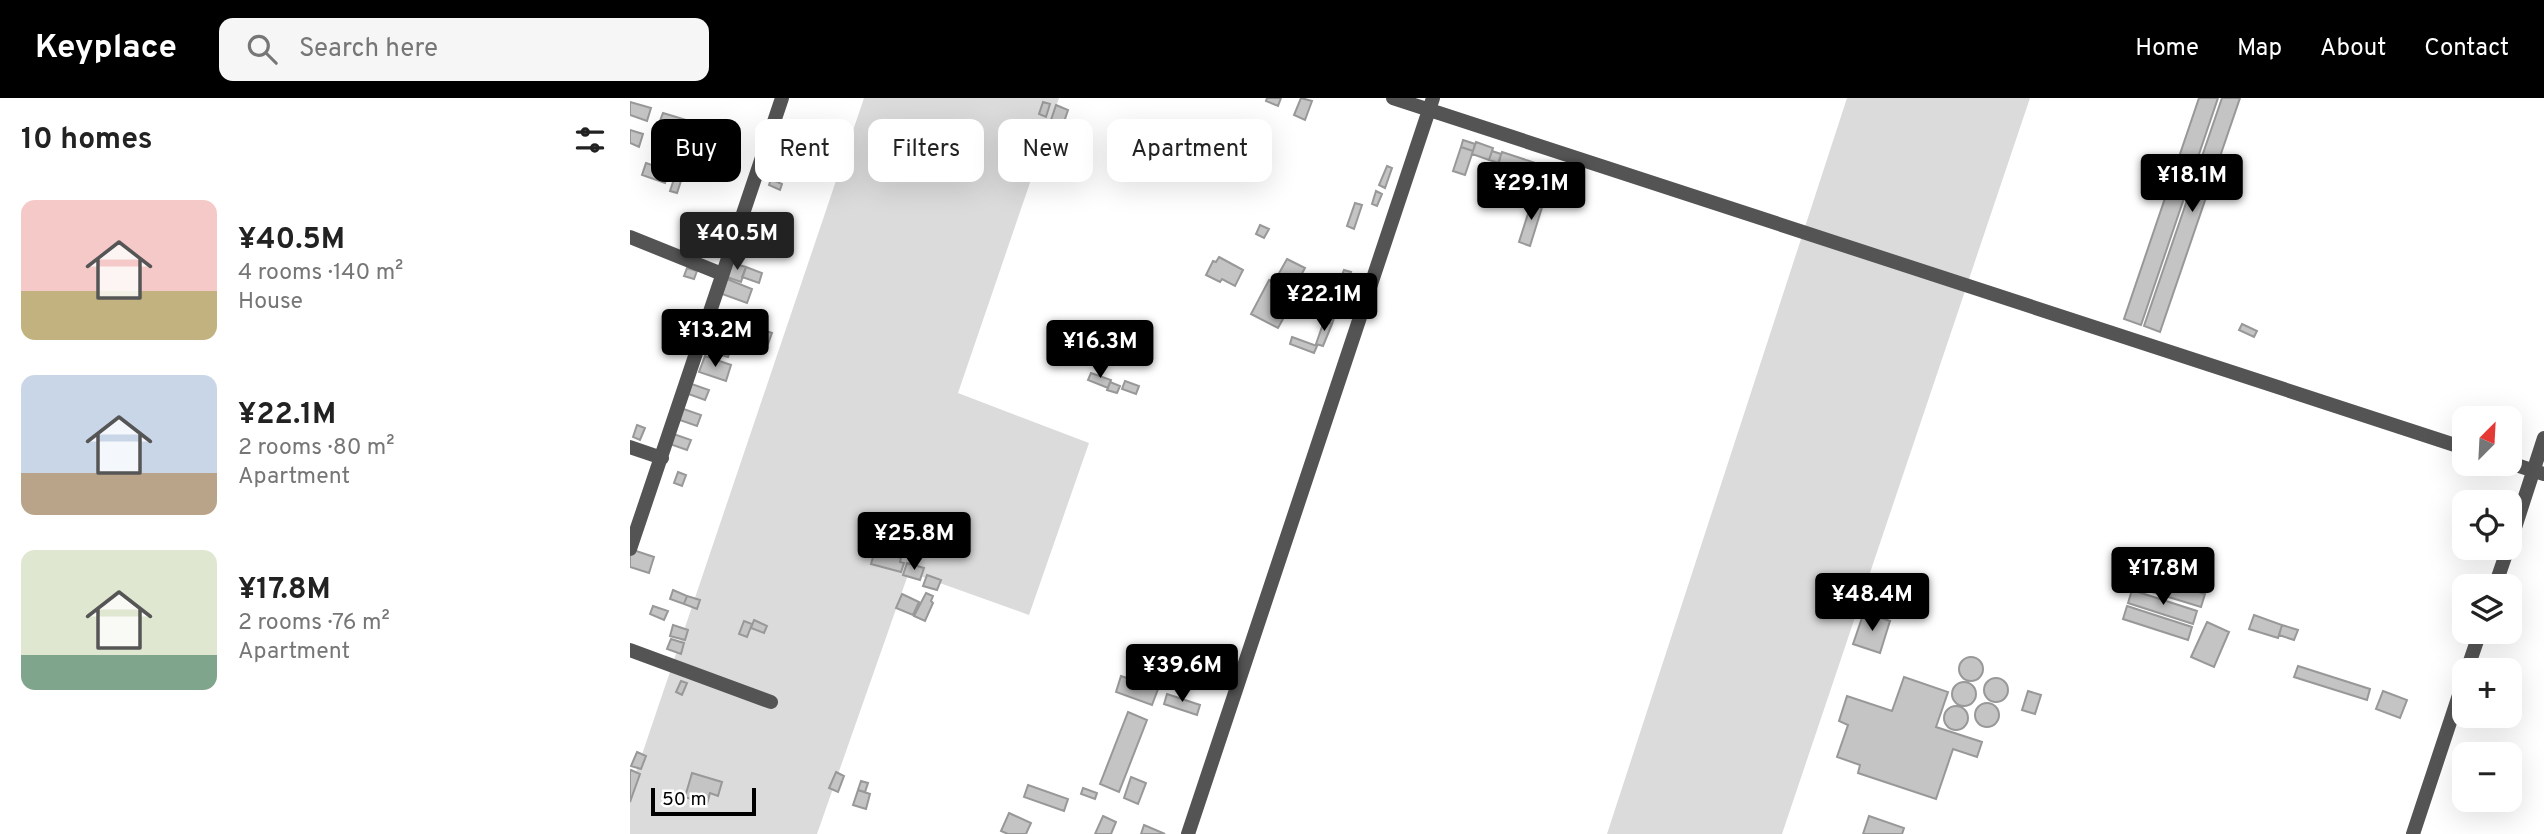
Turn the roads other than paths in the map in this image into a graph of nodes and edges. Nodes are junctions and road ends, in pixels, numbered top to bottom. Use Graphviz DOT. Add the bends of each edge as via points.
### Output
graph roads {
  1 [pos="782,98"];
  2 [pos="1393,98"];
  3 [pos="1431,104"];
  4 [pos="630,238"];
  5 [pos="723,274"];
  6 [pos="2544,438"];
  7 [pos="2452,444"];
  8 [pos="630,447"];
  9 [pos="662,458"];
  10 [pos="2538,473"];
  11 [pos="2522,513"];
  12 [pos="630,549"];
  13 [pos="630,650"];
  14 [pos="771,702"];
  15 [pos="2452,716"];
  16 [pos="1188,834"];
  17 [pos="2413,834"];
  1 -- 5 [label="street"];
  2 -- 3 [label="street"];
  3 -- 7 [label="street"];
  3 -- 16 [label="street"];
  4 -- 5 [label="street"];
  5 -- 9 [label="street"];
  6 -- 10 [label="street"];
  8 -- 9 [label="street"];
  9 -- 12 [label="street"];
  10 -- 11 [label="street"];
  13 -- 14 [label="street"];
  15 -- 17 [label="street"];
}
